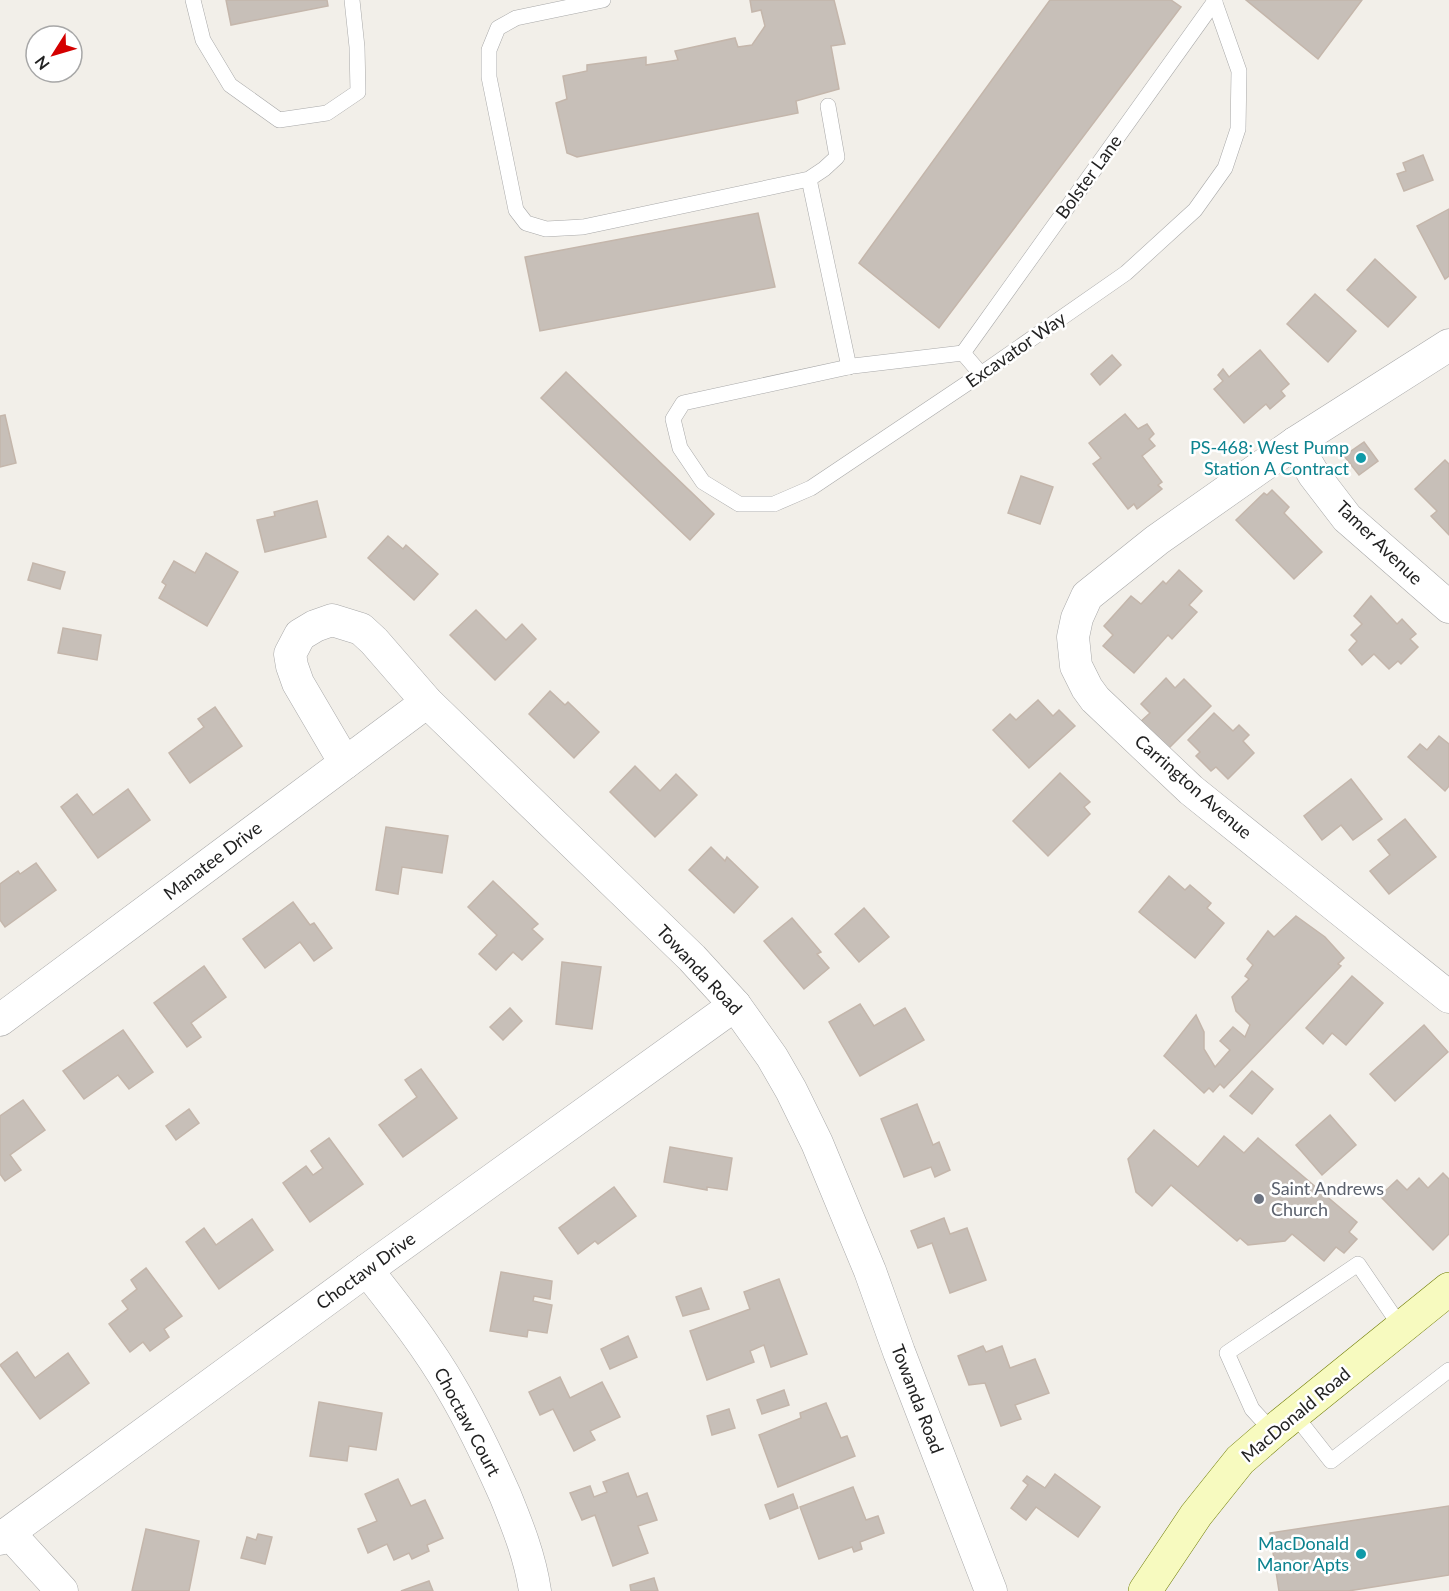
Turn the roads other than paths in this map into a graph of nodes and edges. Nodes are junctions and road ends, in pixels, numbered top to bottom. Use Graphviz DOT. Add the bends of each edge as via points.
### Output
graph roads {
  1 [pos="192,0"];
  2 [pos="352,0"];
  3 [pos="603,0"];
  4 [pos="1214,0"];
  5 [pos="828,106"];
  6 [pos="809,179"];
  7 [pos="1449,345"];
  8 [pos="963,353"];
  9 [pos="849,367"];
  10 [pos="981,374"];
  11 [pos="1295,444"];
  12 [pos="1449,607"];
  13 [pos="427,702"];
  14 [pos="345,763"];
  15 [pos="1449,997"];
  16 [pos="735,1005"];
  17 [pos="0,1020"];
  18 [pos="367,1270"];
  19 [pos="1449,1289"];
  20 [pos="1401,1327"];
  21 [pos="1449,1370"];
  22 [pos="1283,1423"];
  23 [pos="5,1536"];
  24 [pos="62,1591"];
  25 [pos="535,1591"];
  26 [pos="991,1591"];
  27 [pos="1144,1591"];
  1 -- 2 [label="lane" via="203,40 230,85 279,120 327,113 358,92"];
  3 -- 6 [label="lane" via="516,18 498,28 489,50 489,77 516,210 526,224 546,229 583,227"];
  4 -- 8 [label="lane, Bolster Lane"];
  4 -- 10 [label="lane, Excavator Way" via="1239,71 1238,129 1225,168 1194,210 1126,273"];
  5 -- 6 [label="lane" via="837,157"];
  6 -- 9 [label="lane"];
  7 -- 11 [label="street, Carrington Avenue"];
  8 -- 9 [label="lane"];
  8 -- 10 [label="lane"];
  9 -- 10 [label="lane, Excavator Way" via="683,403 674,419 680,448 703,482 739,504 774,504 811,488"];
  11 -- 12 [label="street, Tamer Avenue" via="1347,518"];
  11 -- 15 [label="street, Carrington Avenue" via="1157,540 1087,596 1073,637 1076,666 1095,699 1191,790"];
  13 -- 14 [label="street, Manatee Drive"];
  13 -- 14 [label="street, Towanda Road" via="361,629 332,620 300,635 290,654 292,666"];
  13 -- 16 [label="street, Towanda Road" via="692,958"];
  14 -- 17 [label="street, Manatee Drive"];
  16 -- 18 [label="street, Choctaw Drive"];
  16 -- 26 [label="street, Towanda Road" via="792,1090 817,1143 870,1271"];
  18 -- 23 [label="street, Choctaw Drive"];
  18 -- 25 [label="street, Choctaw Court" via="452,1388 489,1459 520,1533"];
  19 -- 20 [label="street, MacDonald Road"];
  20 -- 22 [label="street, MacDonald Road"];
  20 -- 22 [label="lane" via="1358,1263 1227,1353 1252,1409"];
  21 -- 22 [label="lane" via="1331,1461"];
  22 -- 27 [label="street, MacDonald Road" via="1240,1460"];
  23 -- 24 [label="street"];
}
